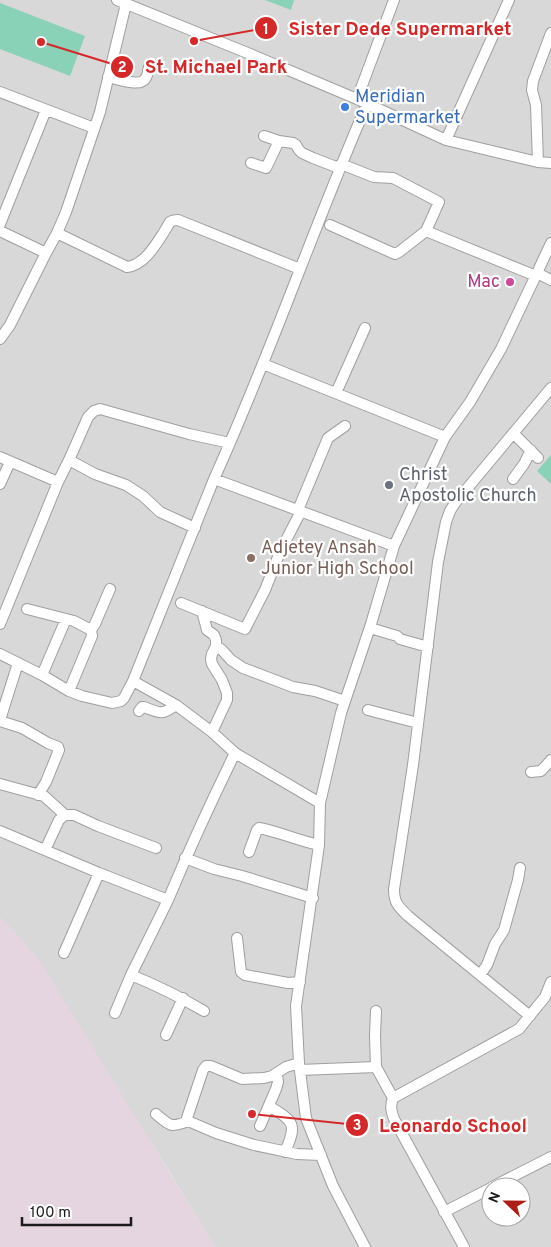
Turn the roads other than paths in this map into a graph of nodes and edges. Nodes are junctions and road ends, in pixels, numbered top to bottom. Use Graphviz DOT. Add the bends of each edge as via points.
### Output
graph roads {
  1 [pos="394,0"];
  2 [pos="509,0"];
  3 [pos="122,2"];
  4 [pos="551,33"];
  5 [pos="149,66"];
  6 [pos="108,77"];
  7 [pos="0,92"];
  8 [pos="356,99"];
  9 [pos="367,104"];
  10 [pos="46,110"];
  11 [pos="94,128"];
  12 [pos="264,136"];
  13 [pos="446,140"];
  14 [pos="279,141"];
  15 [pos="538,162"];
  16 [pos="251,163"];
  17 [pos="551,163"];
  18 [pos="340,166"];
  19 [pos="0,224"];
  20 [pos="330,225"];
  21 [pos="0,231"];
  22 [pos="426,231"];
  23 [pos="57,233"];
  24 [pos="551,243"];
  25 [pos="46,253"];
  26 [pos="300,269"];
  27 [pos="537,274"];
  28 [pos="551,280"];
  29 [pos="364,328"];
  30 [pos="0,339"];
  31 [pos="263,364"];
  32 [pos="551,388"];
  33 [pos="336,393"];
  34 [pos="345,426"];
  35 [pos="513,433"];
  36 [pos="445,437"];
  37 [pos="230,443"];
  38 [pos="0,457"];
  39 [pos="70,460"];
  40 [pos="10,462"];
  41 [pos="214,479"];
  42 [pos="513,480"];
  43 [pos="58,482"];
  44 [pos="0,484"];
  45 [pos="299,511"];
  46 [pos="195,528"];
  47 [pos="394,546"];
  48 [pos="110,589"];
  49 [pos="181,603"];
  50 [pos="28,610"];
  51 [pos="202,611"];
  52 [pos="66,619"];
  53 [pos="1,620"];
  54 [pos="370,628"];
  55 [pos="91,630"];
  56 [pos="216,646"];
  57 [pos="428,647"];
  58 [pos="0,654"];
  59 [pos="18,664"];
  60 [pos="42,675"];
  61 [pos="133,681"];
  62 [pos="69,691"];
  63 [pos="345,701"];
  64 [pos="2,703"];
  65 [pos="176,705"];
  66 [pos="368,710"];
  67 [pos="139,711"];
  68 [pos="0,720"];
  69 [pos="418,723"];
  70 [pos="212,732"];
  71 [pos="235,753"];
  72 [pos="551,760"];
  73 [pos="531,772"];
  74 [pos="0,784"];
  75 [pos="38,795"];
  76 [pos="320,803"];
  77 [pos="65,815"];
  78 [pos="0,831"];
  79 [pos="320,845"];
  80 [pos="156,848"];
  81 [pos="45,850"];
  82 [pos="249,852"];
  83 [pos="186,858"];
  84 [pos="520,868"];
  85 [pos="99,873"];
  86 [pos="313,898"];
  87 [pos="168,900"];
  88 [pos="237,938"];
  89 [pos="64,953"];
  90 [pos="131,975"];
  91 [pos="480,975"];
  92 [pos="300,982"];
  93 [pos="551,982"];
  94 [pos="183,998"];
  95 [pos="204,1011"];
  96 [pos="376,1011"];
  97 [pos="115,1013"];
  98 [pos="530,1016"];
  99 [pos="166,1035"];
  100 [pos="300,1066"];
  101 [pos="376,1068"];
  102 [pos="277,1074"];
  103 [pos="393,1098"];
  104 [pos="269,1106"];
  105 [pos="156,1114"];
  106 [pos="188,1121"];
  107 [pos="260,1126"];
  108 [pos="286,1152"];
  109 [pos="321,1155"];
  110 [pos="551,1157"];
  111 [pos="512,1177"];
  112 [pos="481,1193"];
  113 [pos="444,1212"];
  114 [pos="365,1247"];
  115 [pos="464,1247"];
  1 -- 8 [label="street"];
  2 -- 13 [label="street"];
  3 -- 6 [label="street"];
  3 -- 8 [label="street"];
  4 -- 15 [label="street" via="532,90 536,105"];
  5 -- 6 [label="street" via="142,82"];
  6 -- 11 [label="street"];
  7 -- 10 [label="street"];
  8 -- 9 [label="street"];
  9 -- 13 [label="street"];
  9 -- 18 [label="street"];
  10 -- 11 [label="street"];
  10 -- 19 [label="street"];
  11 -- 23 [label="street"];
  12 -- 14 [label="street"];
  13 -- 15 [label="street"];
  14 -- 16 [label="street" via="266,168"];
  14 -- 18 [label="street" via="296,145 302,153 313,158"];
  15 -- 17 [label="street"];
  18 -- 22 [label="street" via="374,177 393,178 439,202"];
  18 -- 26 [label="street"];
  20 -- 22 [label="street" via="395,254"];
  21 -- 25 [label="street"];
  22 -- 27 [label="street"];
  23 -- 25 [label="street"];
  23 -- 26 [label="street" via="127,267 140,262 170,222 178,220"];
  24 -- 27 [label="street"];
  25 -- 30 [label="street"];
  26 -- 31 [label="street"];
  27 -- 28 [label="street"];
  27 -- 36 [label="street" via="501,349"];
  29 -- 33 [label="street"];
  31 -- 33 [label="street"];
  31 -- 37 [label="street"];
  32 -- 35 [label="street"];
  33 -- 36 [label="street"];
  34 -- 45 [label="street" via="328,438"];
  35 -- 42 [label="street" via="535,454"];
  35 -- 57 [label="street" via="450,511 438,562"];
  36 -- 47 [label="street"];
  37 -- 39 [label="street" via="100,409 88,418"];
  37 -- 41 [label="street"];
  38 -- 40 [label="street"];
  39 -- 43 [label="street"];
  39 -- 46 [label="street" via="131,488 160,512"];
  40 -- 43 [label="street"];
  40 -- 44 [label="street"];
  41 -- 45 [label="street"];
  41 -- 46 [label="street"];
  43 -- 53 [label="street"];
  45 -- 47 [label="street"];
  45 -- 51 [label="street" via="245,629"];
  46 -- 61 [label="street"];
  47 -- 54 [label="street"];
  48 -- 55 [label="street"];
  49 -- 51 [label="street"];
  50 -- 52 [label="street"];
  51 -- 56 [label="street"];
  52 -- 55 [label="street"];
  52 -- 60 [label="street"];
  54 -- 57 [label="street"];
  54 -- 63 [label="street"];
  55 -- 62 [label="street" via="92,636"];
  56 -- 63 [label="street" via="243,668 293,688"];
  56 -- 70 [label="street" via="212,664 227,693 227,700"];
  57 -- 69 [label="street"];
  58 -- 59 [label="street"];
  59 -- 60 [label="street"];
  59 -- 64 [label="street"];
  60 -- 62 [label="street"];
  61 -- 62 [label="street" via="124,698 112,703"];
  61 -- 65 [label="street"];
  63 -- 76 [label="street"];
  64 -- 68 [label="street"];
  65 -- 67 [label="street" via="166,713 144,707"];
  65 -- 70 [label="street"];
  66 -- 69 [label="street"];
  68 -- 75 [label="street" via="58,747"];
  69 -- 91 [label="street" via="394,897 408,916"];
  70 -- 71 [label="street"];
  71 -- 76 [label="street"];
  71 -- 83 [label="street"];
  72 -- 73 [label="street" via="541,771"];
  74 -- 75 [label="street"];
  75 -- 77 [label="street" via="44,796"];
  76 -- 79 [label="street"];
  77 -- 80 [label="street" via="74,815"];
  77 -- 81 [label="street" via="59,820"];
  78 -- 81 [label="street"];
  79 -- 82 [label="street" via="259,828"];
  79 -- 86 [label="street"];
  81 -- 85 [label="street"];
  83 -- 86 [label="street" via="214,870"];
  83 -- 87 [label="street"];
  84 -- 91 [label="street" via="504,930"];
  85 -- 87 [label="street"];
  85 -- 89 [label="street"];
  86 -- 92 [label="street"];
  87 -- 90 [label="street"];
  88 -- 92 [label="street" via="241,972 245,975 288,983"];
  90 -- 94 [label="street"];
  90 -- 97 [label="street"];
  91 -- 98 [label="street"];
  92 -- 100 [label="street" via="296,1006"];
  93 -- 98 [label="street" via="546,997"];
  94 -- 95 [label="street"];
  94 -- 99 [label="street"];
  96 -- 101 [label="street"];
  98 -- 103 [label="street" via="519,1029 506,1037"];
  100 -- 101 [label="street"];
  100 -- 102 [label="street" via="286,1068"];
  100 -- 109 [label="street" via="306,1118"];
  101 -- 103 [label="street"];
  102 -- 104 [label="street" via="278,1082"];
  102 -- 106 [label="street" via="242,1079 206,1066 202,1070"];
  103 -- 113 [label="street" via="391,1111 394,1119"];
  104 -- 107 [label="street"];
  104 -- 108 [label="street" via="287,1117 293,1128"];
  105 -- 106 [label="street" via="172,1126"];
  106 -- 108 [label="street" via="216,1133"];
  108 -- 109 [label="street"];
  109 -- 114 [label="street" via="333,1186"];
  110 -- 111 [label="street"];
  112 -- 113 [label="street"];
  113 -- 115 [label="street"];
}
